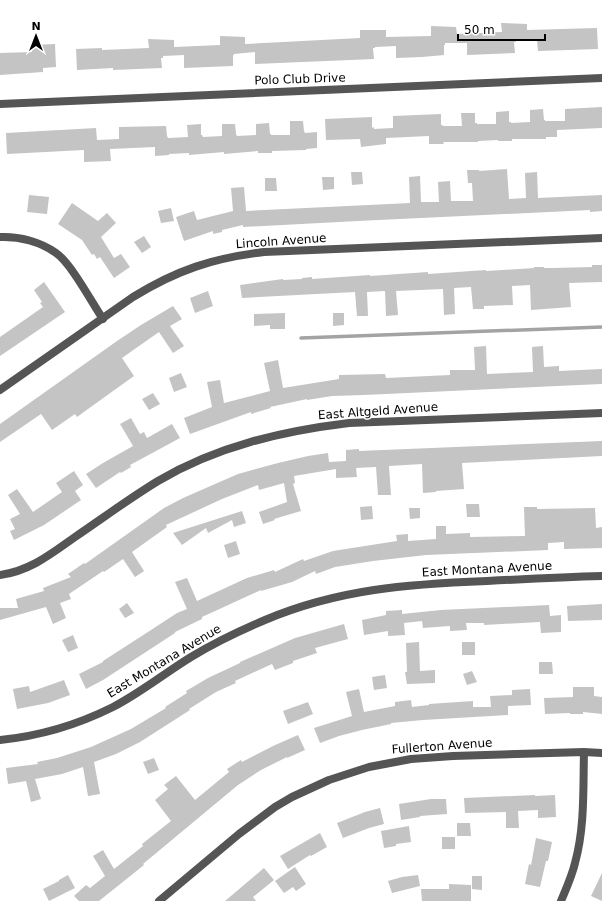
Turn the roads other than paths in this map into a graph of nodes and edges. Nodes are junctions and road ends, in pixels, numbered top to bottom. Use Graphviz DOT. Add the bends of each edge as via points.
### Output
graph roads {
  1 [pos="602,78"];
  2 [pos="0,104"];
  3 [pos="0,237"];
  4 [pos="602,238"];
  5 [pos="103,319"];
  6 [pos="0,390"];
  7 [pos="602,413"];
  8 [pos="0,575"];
  9 [pos="602,576"];
  10 [pos="0,740"];
  11 [pos="584,752"];
  12 [pos="602,752"];
  13 [pos="159,901"];
  14 [pos="560,901"];
  1 -- 2 [label="street, Polo Club Drive"];
  3 -- 5 [label="street" via="22,238 57,253"];
  4 -- 5 [label="street, Lincoln Avenue" via="272,252 237,256 212,261 174,274 133,297"];
  5 -- 6 [label="street, Lincoln Avenue"];
  7 -- 8 [label="street, East Altgeld Avenue" via="349,423 263,438 218,452 159,480 30,567"];
  9 -- 10 [label="street, East Montana Avenue" via="409,585 326,599 288,610 213,644 142,690 92,717 50,731"];
  11 -- 12 [label="street, Fullerton Avenue"];
  11 -- 13 [label="street, Fullerton Avenue" via="411,758 369,767 329,780 275,807"];
  11 -- 14 [label="street" via="581,837 575,863"];
}
